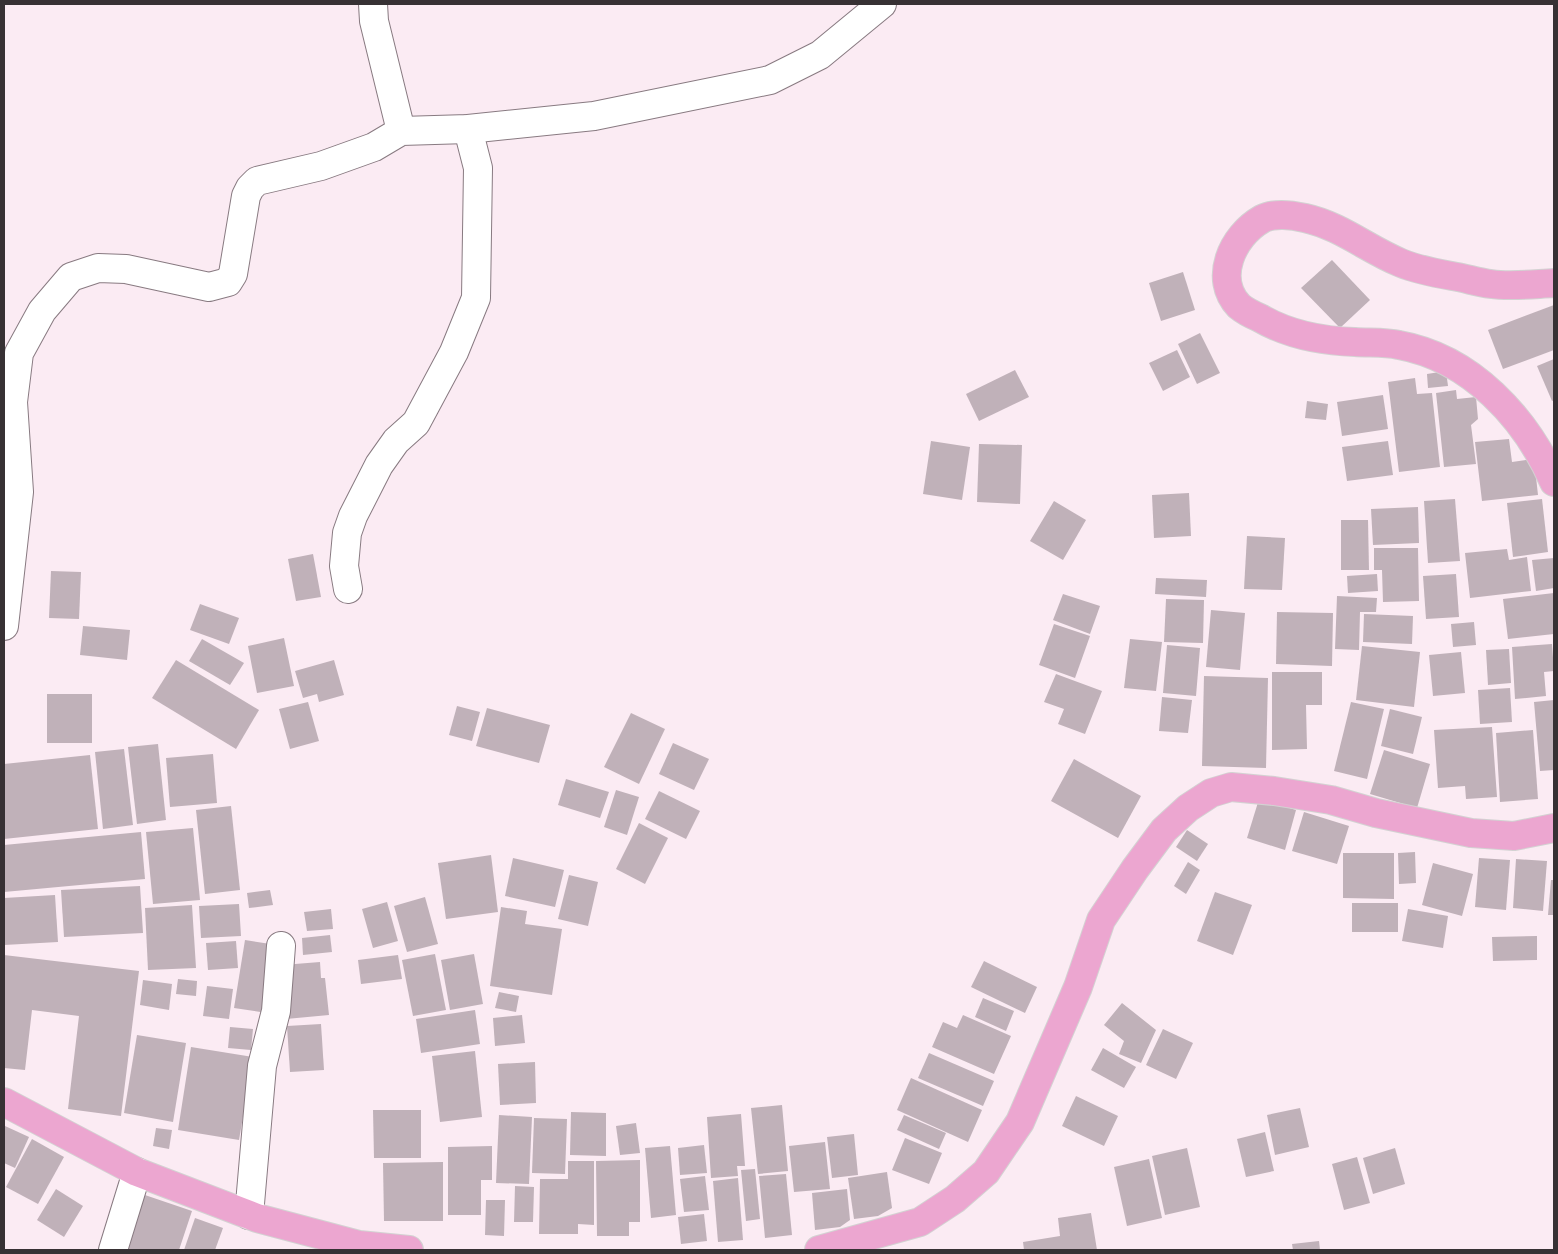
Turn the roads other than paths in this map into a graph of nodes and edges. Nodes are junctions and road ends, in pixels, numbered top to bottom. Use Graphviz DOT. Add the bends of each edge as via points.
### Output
graph roads {
  1 [pos="372,4"];
  2 [pos="882,4"];
  3 [pos="468,129"];
  4 [pos="401,131"];
  5 [pos="1554,283"];
  6 [pos="1554,482"];
  7 [pos="348,589"];
  8 [pos="4,626"];
  9 [pos="1553,829"];
  10 [pos="282,946"];
  11 [pos="4,1102"];
  12 [pos="137,1172"];
  13 [pos="248,1215"];
  14 [pos="113,1250"];
  15 [pos="408,1250"];
  16 [pos="819,1250"];
  1 -- 4 [label="street"];
  2 -- 3 [label="street" via="820,55 770,80 594,116"];
  3 -- 4 [label="street"];
  3 -- 7 [label="street" via="478,168 476,298 454,352 416,422 396,441 379,465 353,516 344,566"];
  4 -- 8 [label="street" via="374,147 321,166 257,181 246,196 233,274 228,282 209,287 126,269 98,268 71,278 56,292 19,353 13,402 19,492"];
  5 -- 6 [label="main road" via="1492,285 1430,272 1402,263 1324,222 1282,215 1262,218 1243,235 1226,270 1228,290 1240,307 1277,328 1301,336 1330,340 1399,344 1434,354 1475,380 1512,413 1531,438"];
  9 -- 16 [label="main road" via="1514,836 1471,834 1331,800 1274,791 1231,787 1210,793 1164,830 1101,920 1078,987 1020,1122 986,1172 955,1199 920,1222"];
  10 -- 13 [label="street" via="276,1010 262,1066"];
  11 -- 12 [label="main road"];
  12 -- 13 [label="main road"];
  12 -- 14 [label="street"];
  13 -- 15 [label="main road" via="360,1246"];
}
